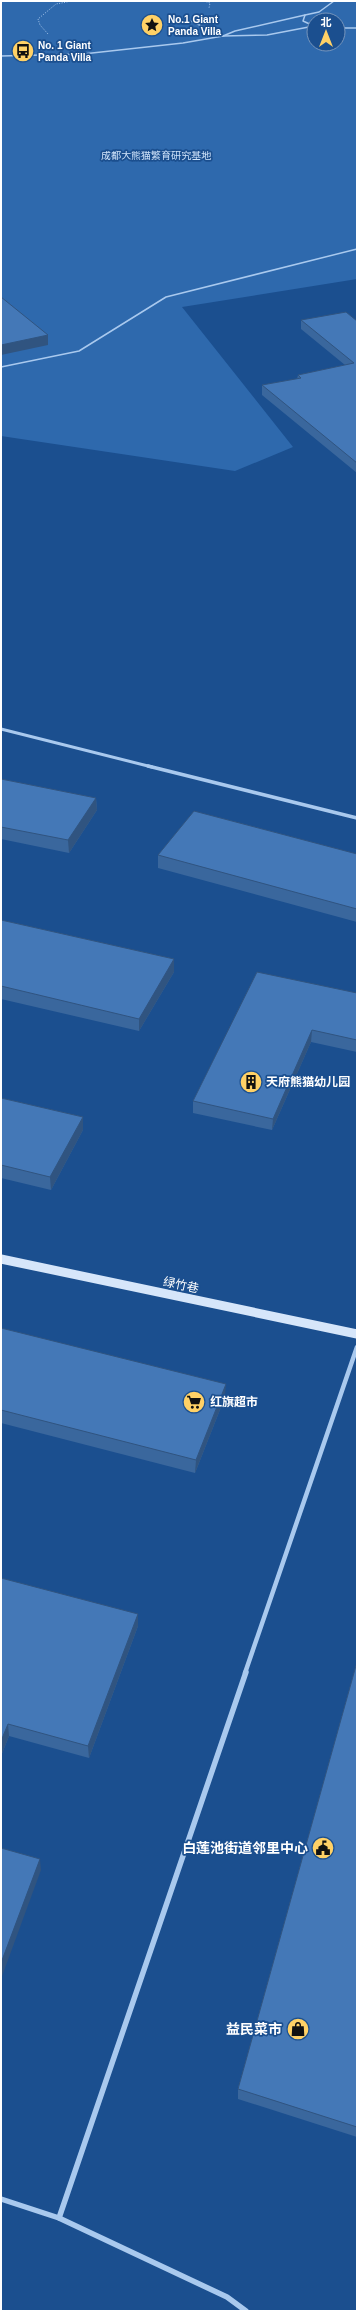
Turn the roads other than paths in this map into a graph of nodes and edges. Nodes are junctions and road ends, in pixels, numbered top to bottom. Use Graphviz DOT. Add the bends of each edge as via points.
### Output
graph roads {
  1 [pos="334,1"];
  2 [pos="304,15"];
  3 [pos="191,21"];
  4 [pos="306,22"];
  5 [pos="306,28"];
  6 [pos="346,28"];
  7 [pos="357,28"];
  8 [pos="223,36"];
  9 [pos="1,56"];
  10 [pos="357,249"];
  11 [pos="1,367"];
  12 [pos="1,729"];
  13 [pos="357,818"];
  14 [pos="1,1259"];
  15 [pos="357,1334"];
  16 [pos="357,1347"];
  17 [pos="1,2199"];
  18 [pos="59,2218"];
  19 [pos="246,2311"];
  1 -- 2 [label="lane" via="319,12"];
  2 -- 4 [label="lane" via="303,21"];
  2 -- 8 [label="lane"];
  3 -- 8 [label="lane"];
  5 -- 8 [label="lane" via="267,35"];
  6 -- 7 [label="lane"];
  8 -- 9 [label="lane" via="83,54"];
  10 -- 11 [label="lane" via="166,297 79,351"];
  12 -- 13 [label="street"];
  14 -- 15 [label="street, 绿竹巷"];
  16 -- 18 [label="street"];
  17 -- 18 [label="street"];
  18 -- 19 [label="street" via="227,2297"];
}
